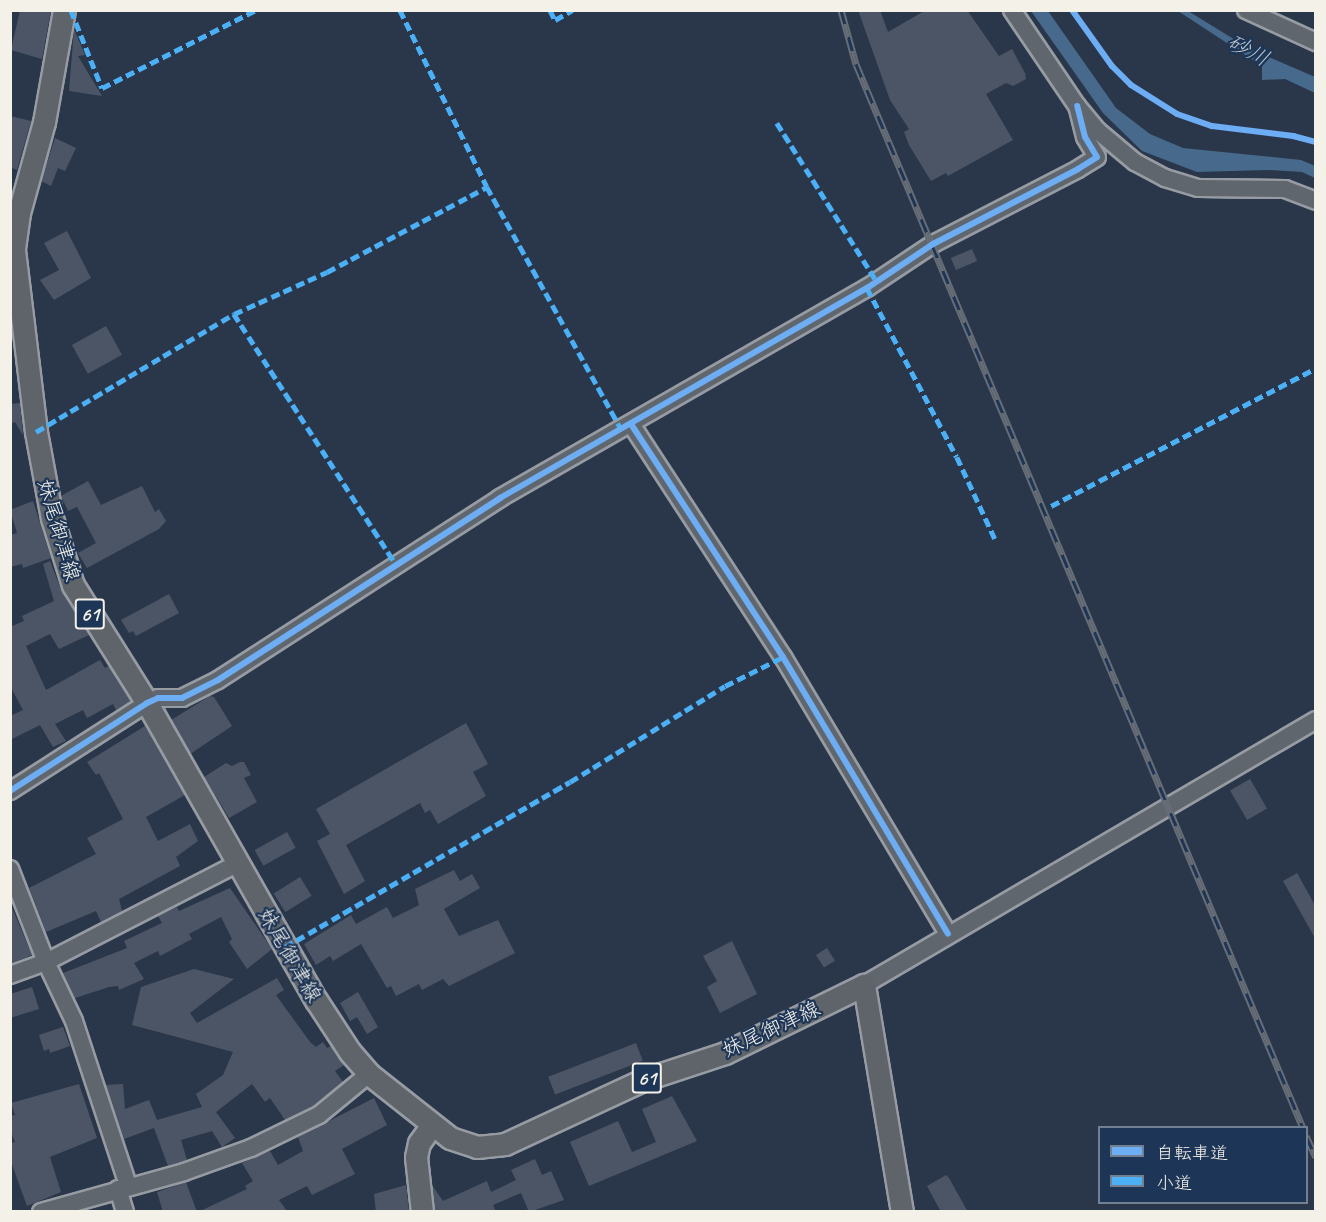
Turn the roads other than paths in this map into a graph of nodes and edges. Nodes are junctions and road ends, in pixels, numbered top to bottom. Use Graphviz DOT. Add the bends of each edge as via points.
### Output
graph roads {
  1 [pos="64,10"];
  2 [pos="1012,10"];
  3 [pos="1246,10"];
  4 [pos="1316,42"];
  5 [pos="1077,106"];
  6 [pos="1316,201"];
  7 [pos="631,424"];
  8 [pos="147,704"];
  9 [pos="1316,720"];
  10 [pos="10,791"];
  11 [pos="237,864"];
  12 [pos="10,869"];
  13 [pos="948,934"];
  14 [pos="46,962"];
  15 [pos="10,975"];
  16 [pos="864,985"];
  17 [pos="369,1074"];
  18 [pos="432,1125"];
  19 [pos="123,1187"];
  20 [pos="41,1212"];
  21 [pos="125,1212"];
  22 [pos="422,1212"];
  23 [pos="902,1212"];
  1 -- 8 [label="main road, 妹尾御津線 / 61" via="44,122 15,234 15,279 36,432 63,556 73,585"];
  2 -- 5 [label="street"];
  3 -- 4 [label="street"];
  5 -- 6 [label="street" via="1121,151 1165,178 1207,189 1285,189"];
  5 -- 7 [label="street" via="1085,137 1097,157 933,244 867,288"];
  7 -- 8 [label="street" via="500,498 218,680 182,698 158,698"];
  7 -- 13 [label="street" via="795,677"];
  8 -- 10 [label="street"];
  8 -- 11 [label="main road, 妹尾御津線 / 61"];
  9 -- 13 [label="street"];
  11 -- 14 [label="street"];
  11 -- 17 [label="main road, 妹尾御津線 / 61" via="316,1000"];
  12 -- 14 [label="street"];
  13 -- 16 [label="street"];
  14 -- 15 [label="street"];
  14 -- 19 [label="street" via="74,1021"];
  16 -- 18 [label="main road, 妹尾御津線 / 61" via="725,1053 643,1080 505,1144 477,1147 450,1138"];
  16 -- 23 [label="main road"];
  17 -- 18 [label="main road, 妹尾御津線 / 61"];
  17 -- 19 [label="street" via="339,1102 295,1128 219,1161"];
  18 -- 22 [label="main road" via="419,1143 416,1157"];
  19 -- 20 [label="street"];
  19 -- 21 [label="street"];
}
